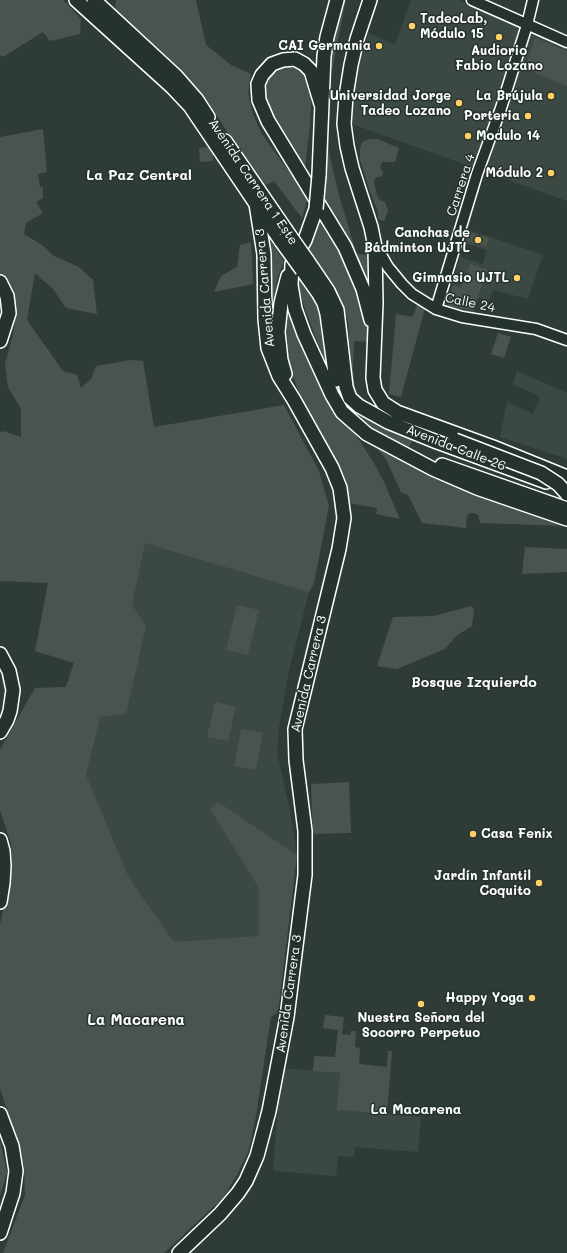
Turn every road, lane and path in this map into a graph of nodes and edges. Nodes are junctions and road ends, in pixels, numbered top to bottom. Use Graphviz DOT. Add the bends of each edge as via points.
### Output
graph roads {
  1 [pos="76,0"];
  2 [pos="94,0"];
  3 [pos="337,0"];
  4 [pos="370,0"];
  5 [pos="472,0"];
  6 [pos="533,0"];
  7 [pos="528,25"];
  8 [pos="567,42"];
  9 [pos="321,104"];
  10 [pos="256,204"];
  11 [pos="284,236"];
  12 [pos="374,241"];
  13 [pos="300,265"];
  14 [pos="0,282"];
  15 [pos="436,308"];
  16 [pos="567,340"];
  17 [pos="0,341"];
  18 [pos="374,345"];
  19 [pos="350,398"];
  20 [pos="294,400"];
  21 [pos="392,417"];
  22 [pos="350,419"];
  23 [pos="384,443"];
  24 [pos="567,477"];
  25 [pos="567,490"];
  26 [pos="567,494"];
  27 [pos="567,509"];
  28 [pos="567,519"];
  29 [pos="0,654"];
  30 [pos="0,732"];
  31 [pos="0,840"];
  32 [pos="0,902"];
  33 [pos="0,1114"];
  34 [pos="0,1233"];
  35 [pos="178,1253"];
  1 -- 10 [label="main road, Avenida Carrera 1 Este" via="190,106"];
  2 -- 11 [label="main road, Avenida Carrera 1 Este" via="186,86"];
  3 -- 9 [label="main road, Avenida Carrera 3" via="326,44"];
  4 -- 12 [label="main road" via="351,65 344,124 352,168"];
  5 -- 7 [label="street"];
  6 -- 7 [label="street, Carrera 4"];
  7 -- 8 [label="street"];
  7 -- 15 [label="street, Carrera 4" via="477,174"];
  9 -- 13 [label="main road, Avenida Carrera 3, bridge" via="316,209 305,240"];
  9 -- 18 [label="main road" via="311,71 295,59 272,64 259,81 259,100 268,121 345,247 369,311"];
  10 -- 11 [label="main road, Avenida Carrera 1 Este"];
  10 -- 20 [label="main road, Avenida Carrera 3" via="264,254 264,319 268,348 279,376"];
  11 -- 13 [label="main road, Avenida Carrera 1 Este, bridge"];
  12 -- 15 [label="street, Calle 24" via="383,260 402,284"];
  12 -- 18 [label="main road"];
  13 -- 19 [label="main road, Avenida Carrera 1 Este" via="328,291 337,310 346,387"];
  13 -- 20 [label="main road" via="281,303 278,332 284,374"];
  13 -- 22 [label="main road, Avenida Carrera 1 Este" via="324,303 340,398"];
  13 -- 22 [label="main road, Avenida Carrera 3" via="291,274 292,292 299,321 332,395"];
  14 -- 17 [label="main road" via="7,296 9,313"];
  15 -- 16 [label="street, Calle 24" via="462,317 536,329"];
  18 -- 21 [label="main road, Avenida Calle 26" via="374,384 378,396"];
  19 -- 21 [label="main road, Avenida Calle 26" via="363,409"];
  20 -- 35 [label="main road, Avenida Carrera 3" via="335,476 342,497 344,518 339,549 295,729 306,858 287,1017 269,1111 253,1167 232,1201"];
  21 -- 24 [label="main road, Avenida Calle 26" via="506,452"];
  21 -- 25 [label="main road, Avenida Calle 26" via="437,442"];
  21 -- 26 [label="main road, bridge" via="541,473 558,484"];
  22 -- 23 [label="main road, Avenida Calle 26" via="367,434"];
  23 -- 27 [label="main road, Avenida Calle 26"];
  23 -- 28 [label="main road, Avenida Calle 26" via="458,480"];
  29 -- 30 [label="main road" via="9,671 13,690 10,711"];
  31 -- 32 [label="main road" via="4,866"];
  33 -- 34 [label="main road" via="12,1146 16,1171 13,1193"];
}
